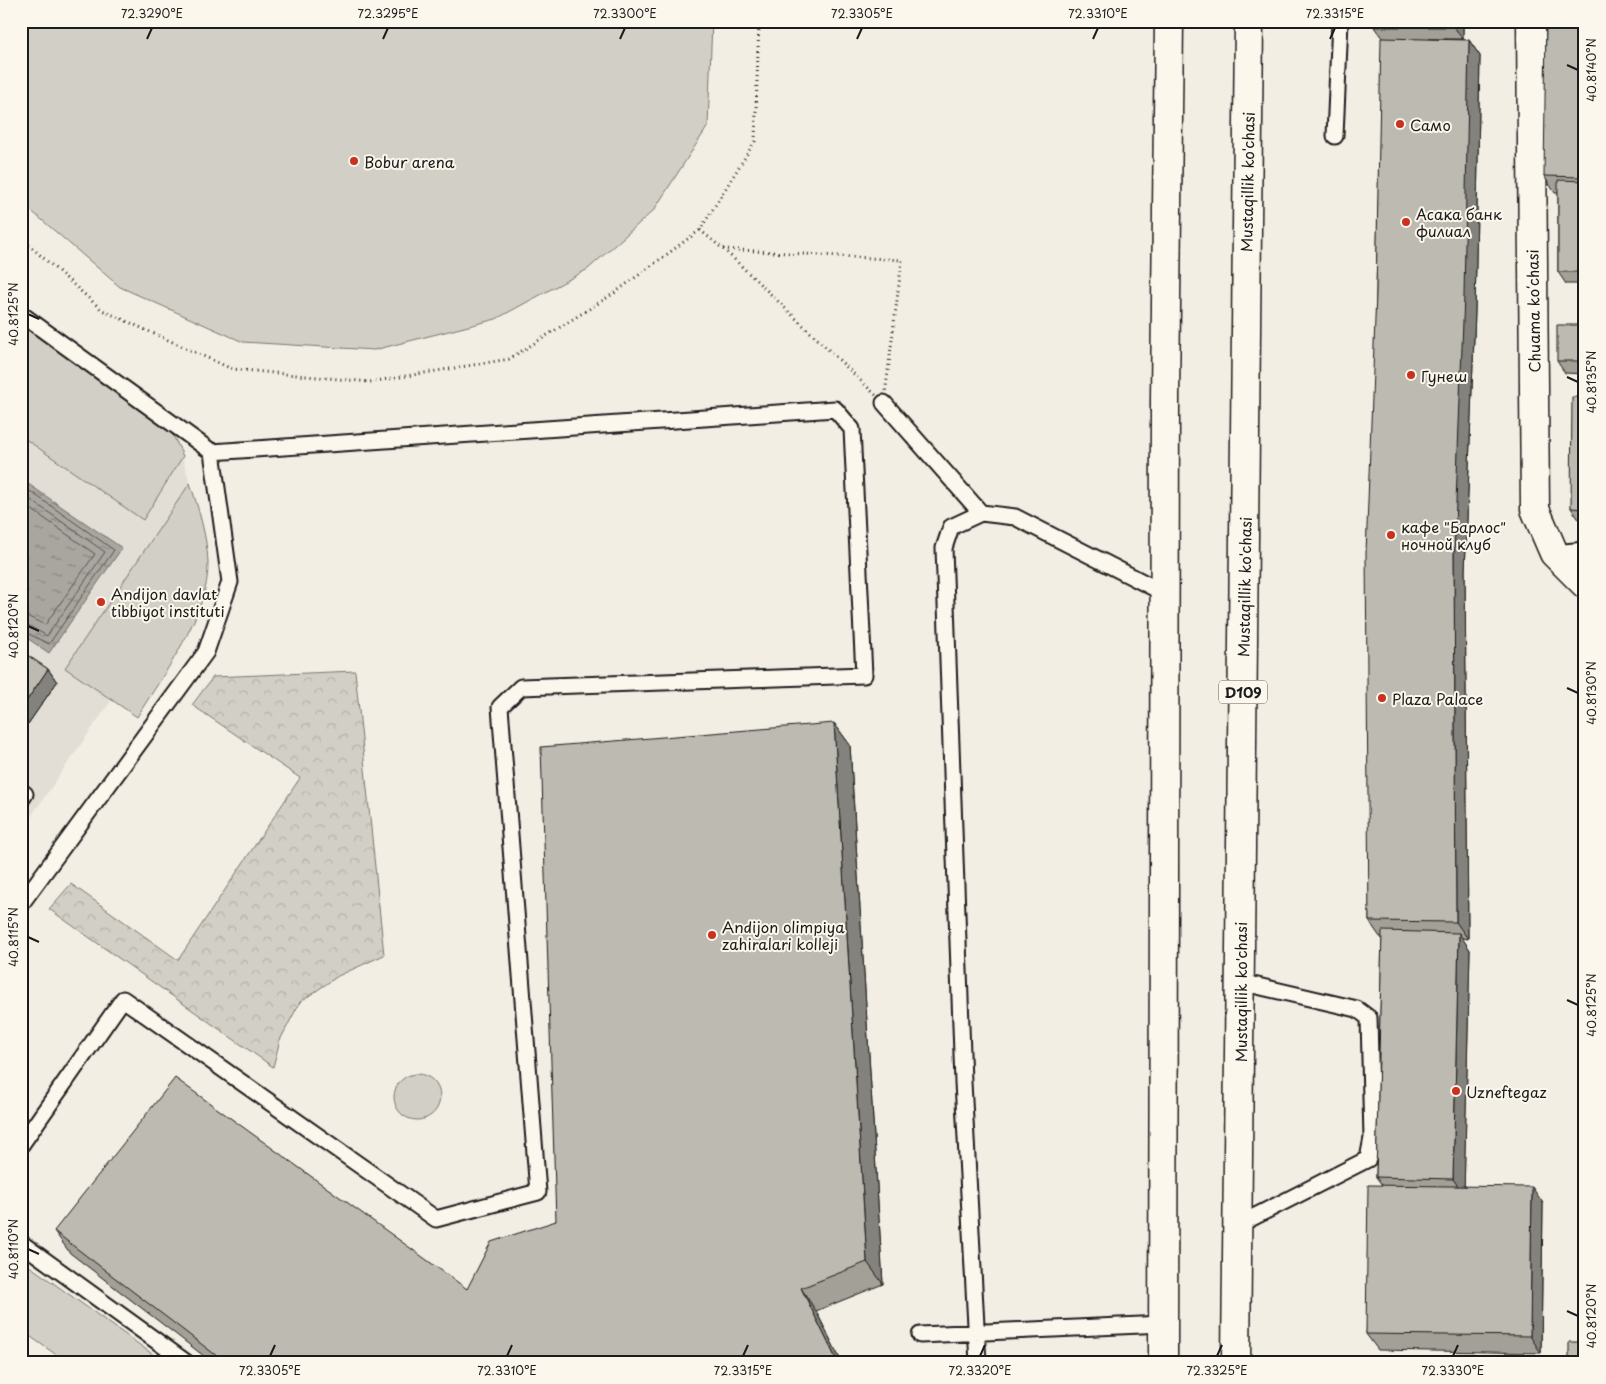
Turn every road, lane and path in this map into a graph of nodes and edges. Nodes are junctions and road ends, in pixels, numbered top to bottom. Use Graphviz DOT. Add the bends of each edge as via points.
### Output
graph roads {
  1 [pos="759,21"];
  2 [pos="1169,21"];
  3 [pos="1249,21"];
  4 [pos="1340,21"];
  5 [pos="1531,21"];
  6 [pos="1335,136"];
  7 [pos="700,230"];
  8 [pos="21,238"];
  9 [pos="723,249"];
  10 [pos="21,314"];
  11 [pos="884,402"];
  12 [pos="212,452"];
  13 [pos="982,513"];
  14 [pos="1585,550"];
  15 [pos="1554,553"];
  16 [pos="1585,584"];
  17 [pos="1164,593"];
  18 [pos="21,791"];
  19 [pos="21,800"];
  20 [pos="21,904"];
  21 [pos="1240,982"];
  22 [pos="21,1145"];
  23 [pos="1238,1225"];
  24 [pos="21,1243"];
  25 [pos="1163,1324"];
  26 [pos="977,1332"];
  27 [pos="920,1335"];
  28 [pos="188,1363"];
  29 [pos="978,1363"];
  30 [pos="1163,1363"];
  31 [pos="1236,1363"];
  1 -- 7 [label="path" via="755,141"];
  2 -- 17 [label="main road"];
  3 -- 21 [label="main road, Mustaqillik ko'chasi / D109"];
  4 -- 6 [label="lane"];
  5 -- 15 [label="main road, Chuama koʻchasi" via="1535,509"];
  7 -- 8 [label="path" via="613,294 509,359 370,382 232,369 102,310"];
  7 -- 9 [label="path"];
  9 -- 11 [label="path"];
  9 -- 11 [label="path" via="902,260"];
  10 -- 12 [label="lane"];
  11 -- 13 [label="lane"];
  12 -- 20 [label="lane" via="230,582 206,652"];
  12 -- 22 [label="lane" via="835,409 852,430 864,675 521,687 500,707 538,1192 436,1219 123,999"];
  13 -- 17 [label="lane" via="1015,517"];
  13 -- 26 [label="lane" via="951,527 944,548"];
  14 -- 15 [label="lane"];
  15 -- 16 [label="main road, Chuama koʻchasi"];
  17 -- 25 [label="main road"];
  18 -- 19 [label="lane" via="25,794"];
  21 -- 23 [label="main road, Mustaqillik ko'chasi / D109"];
  21 -- 23 [label="lane" via="1357,1009 1369,1018 1372,1138 1368,1159"];
  23 -- 31 [label="main road, Mustaqillik ko'chasi / D109"];
  24 -- 28 [label="lane"];
  25 -- 26 [label="lane"];
  25 -- 30 [label="main road"];
  26 -- 27 [label="lane"];
  26 -- 29 [label="lane"];
}
